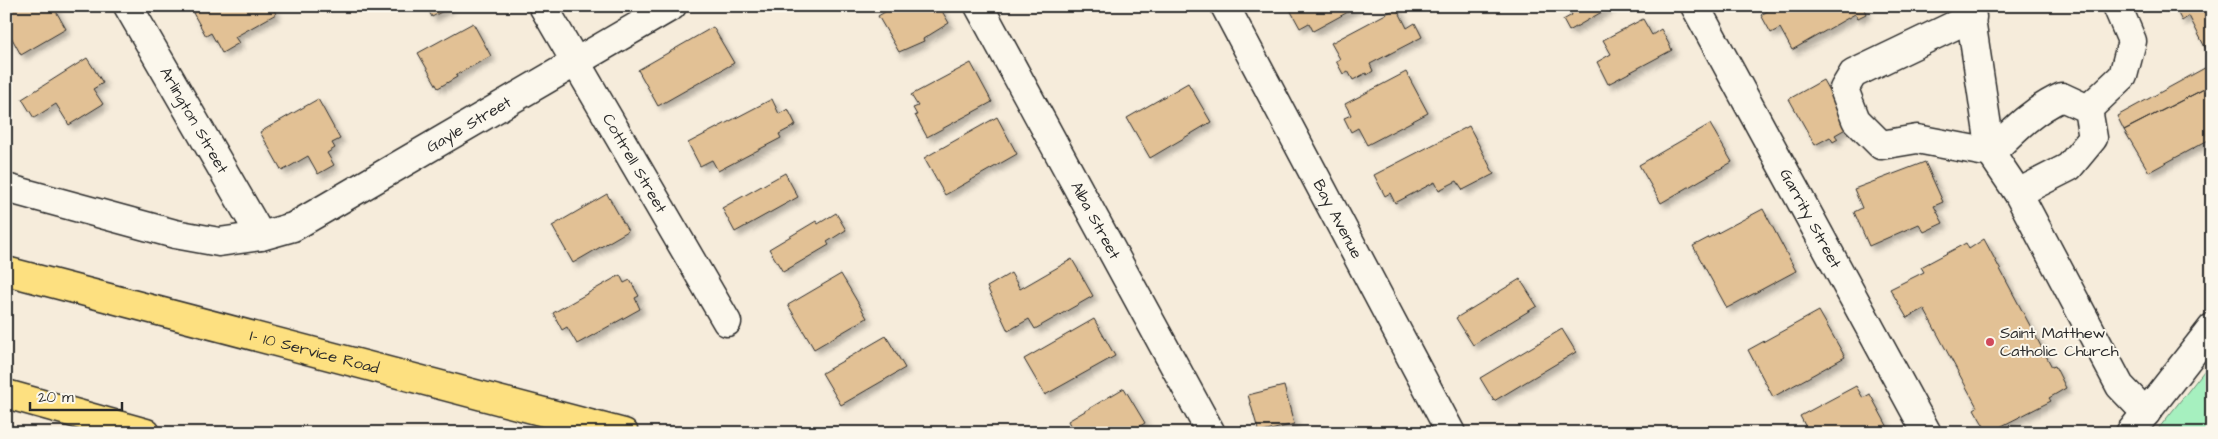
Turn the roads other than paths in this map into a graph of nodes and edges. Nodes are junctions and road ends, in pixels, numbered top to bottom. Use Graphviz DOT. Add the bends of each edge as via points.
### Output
graph roads {
  1 [pos="128,6"];
  2 [pos="543,6"];
  3 [pos="672,6"];
  4 [pos="979,6"];
  5 [pos="1225,6"];
  6 [pos="1695,6"];
  7 [pos="2118,6"];
  8 [pos="1971,12"];
  9 [pos="575,63"];
  10 [pos="2088,109"];
  11 [pos="1991,153"];
  12 [pos="6,188"];
  13 [pos="2018,193"];
  14 [pos="261,236"];
  15 [pos="6,271"];
  16 [pos="727,322"];
  17 [pos="2212,328"];
  18 [pos="6,394"];
  19 [pos="2138,423"];
  20 [pos="146,433"];
  21 [pos="624,433"];
  22 [pos="1211,433"];
  23 [pos="1451,433"];
  24 [pos="1927,433"];
  1 -- 14 [label="street, Arlington Street"];
  2 -- 9 [label="street, Cottrell Street"];
  3 -- 9 [label="street, Gayle Street"];
  4 -- 22 [label="street, Alba Street"];
  5 -- 23 [label="street, Bay Avenue"];
  6 -- 24 [label="street, Garrity Street"];
  7 -- 10 [label="street" via="2132,41 2123,76"];
  8 -- 11 [label="street"];
  8 -- 11 [label="street" via="1853,74 1844,89 1856,120 1881,145 1917,139"];
  9 -- 14 [label="street, Gayle Street" via="293,227"];
  9 -- 16 [label="street, Cottrell Street"];
  10 -- 11 [label="street" via="2062,97 2044,105"];
  10 -- 13 [label="street" via="2093,138 2069,167"];
  11 -- 13 [label="street"];
  12 -- 14 [label="street, Gayle Street" via="175,234 219,242"];
  13 -- 19 [label="street"];
  15 -- 21 [label="main road, I- 10 Service Road"];
  17 -- 19 [label="street"];
  18 -- 20 [label="main road"];
}
